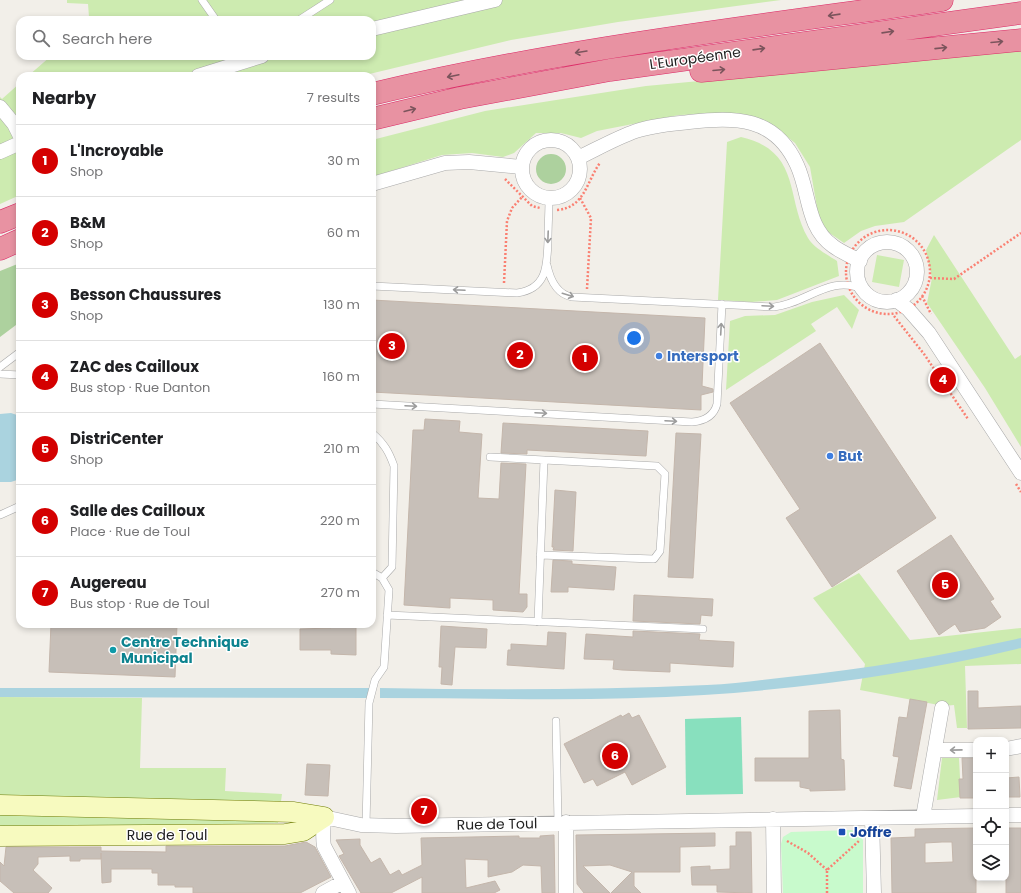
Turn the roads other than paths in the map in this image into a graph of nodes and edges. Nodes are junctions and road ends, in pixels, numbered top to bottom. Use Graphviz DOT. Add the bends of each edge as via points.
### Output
graph roads {
  1 [pos="202,0"];
  2 [pos="330,0"];
  3 [pos="495,0"];
  4 [pos="835,0"];
  5 [pos="942,0"];
  6 [pos="1021,13"];
  7 [pos="213,16"];
  8 [pos="305,16"];
  9 [pos="376,28"];
  10 [pos="1021,40"];
  11 [pos="620,46"];
  12 [pos="248,60"];
  13 [pos="610,70"];
  14 [pos="210,72"];
  15 [pos="376,93"];
  16 [pos="0,107"];
  17 [pos="376,118"];
  18 [pos="16,128"];
  19 [pos="16,145"];
  20 [pos="0,152"];
  21 [pos="578,158"];
  22 [pos="522,167"];
  23 [pos="376,183"];
  24 [pos="549,204"];
  25 [pos="16,216"];
  26 [pos="0,222"];
  27 [pos="16,242"];
  28 [pos="0,249"];
  29 [pos="855,258"];
  30 [pos="547,265"];
  31 [pos="376,286"];
  32 [pos="912,288"];
  33 [pos="864,290"];
  34 [pos="896,300"];
  35 [pos="722,304"];
  36 [pos="912,306"];
  37 [pos="16,355"];
  38 [pos="0,367"];
  39 [pos="0,374"];
  40 [pos="16,375"];
  41 [pos="376,404"];
  42 [pos="376,437"];
  43 [pos="490,457"];
  44 [pos="544,460"];
  45 [pos="1021,473"];
  46 [pos="16,508"];
  47 [pos="0,515"];
  48 [pos="540,555"];
  49 [pos="376,574"];
  50 [pos="382,578"];
  51 [pos="387,615"];
  52 [pos="538,622"];
  53 [pos="703,629"];
  54 [pos="942,708"];
  55 [pos="556,721"];
  56 [pos="1021,746"];
  57 [pos="1009,748"];
  58 [pos="935,750"];
  59 [pos="973,750"];
  60 [pos="0,805"];
  61 [pos="1021,815"];
  62 [pos="973,816"];
  63 [pos="1009,816"];
  64 [pos="324,817"];
  65 [pos="923,817"];
  66 [pos="773,819"];
  67 [pos="562,823"];
  68 [pos="872,824"];
  69 [pos="366,825"];
  70 [pos="0,836"];
  71 [pos="346,888"];
  72 [pos="323,893"];
  73 [pos="566,893"];
  74 [pos="774,893"];
  75 [pos="874,893"];
  1 -- 7 [label="lane"];
  2 -- 8 [label="lane"];
  3 -- 9 [label="street"];
  4 -- 11 [label="highway"];
  5 -- 11 [label="highway, L'Européenne, one-way"];
  13 -- 6 [label="highway, L'Européenne, one-way"];
  13 -- 10 [label="highway, one-way" via="701,71"];
  11 -- 15 [label="highway, L'Européenne, one-way" via="519,62"];
  12 -- 14 [label="street"];
  17 -- 13 [label="highway, L'Européenne, one-way" via="483,93"];
  16 -- 18 [label="street"];
  19 -- 20 [label="street"];
  21 -- 22 [label="street" via="574,150 566,144 549,140 536,144 529,150"];
  21 -- 24 [label="street" via="580,175 575,186"];
  21 -- 29 [label="street" via="634,132 658,126 726,118 757,124 773,134 790,153 800,173 814,222 822,236 832,246"];
  22 -- 23 [label="street" via="469,162 445,163"];
  22 -- 24 [label="street" via="524,180 530,190"];
  24 -- 30 [label="lane, one-way"];
  25 -- 26 [label="highway"];
  27 -- 28 [label="highway"];
  29 -- 32 [label="street" via="877,244 891,242 901,245 915,262 917,275"];
  29 -- 33 [label="street"];
  30 -- 31 [label="lane, one-way" via="541,281 523,292"];
  30 -- 35 [label="lane, one-way" via="552,281 559,291 567,296"];
  32 -- 34 [label="street"];
  32 -- 36 [label="street"];
  33 -- 34 [label="street" via="878,300"];
  35 -- 33 [label="lane, one-way" via="780,306 832,285 849,285"];
  34 -- 36 [label="street"];
  41 -- 35 [label="lane, one-way" via="692,422 702,420 714,412 717,404"];
  36 -- 45 [label="street"];
  37 -- 38 [label="lane"];
  39 -- 40 [label="lane"];
  42 -- 50 [label="lane" via="390,454 394,466 392,566"];
  43 -- 44 [label="lane"];
  44 -- 48 [label="lane"];
  44 -- 48 [label="lane" via="657,466 665,474 660,551 654,559"];
  46 -- 47 [label="lane"];
  48 -- 52 [label="lane"];
  49 -- 50 [label="lane"];
  50 -- 51 [label="lane" via="389,590"];
  51 -- 52 [label="lane"];
  51 -- 69 [label="lane" via="384,667 375,680 370,698"];
  52 -- 53 [label="lane"];
  54 -- 58 [label="street"];
  55 -- 67 [label="lane"];
  56 -- 57 [label="street"];
  59 -- 58 [label="street, one-way"];
  58 -- 65 [label="street"];
  60 -- 64 [label="street" via="294,812"];
  61 -- 63 [label="street"];
  62 -- 65 [label="street, Rue de Toul"];
  64 -- 69 [label="street, Rue de Toul"];
  64 -- 70 [label="street, Rue de Toul" via="304,830 285,834"];
  64 -- 71 [label="street" via="324,846"];
  65 -- 68 [label="street, Rue de Toul"];
  66 -- 67 [label="street, Rue de Toul"];
  66 -- 68 [label="street, Rue de Toul"];
  66 -- 74 [label="street"];
  67 -- 69 [label="street, Rue de Toul"];
  67 -- 73 [label="street"];
  68 -- 75 [label="street"];
  71 -- 72 [label="street"];
}
